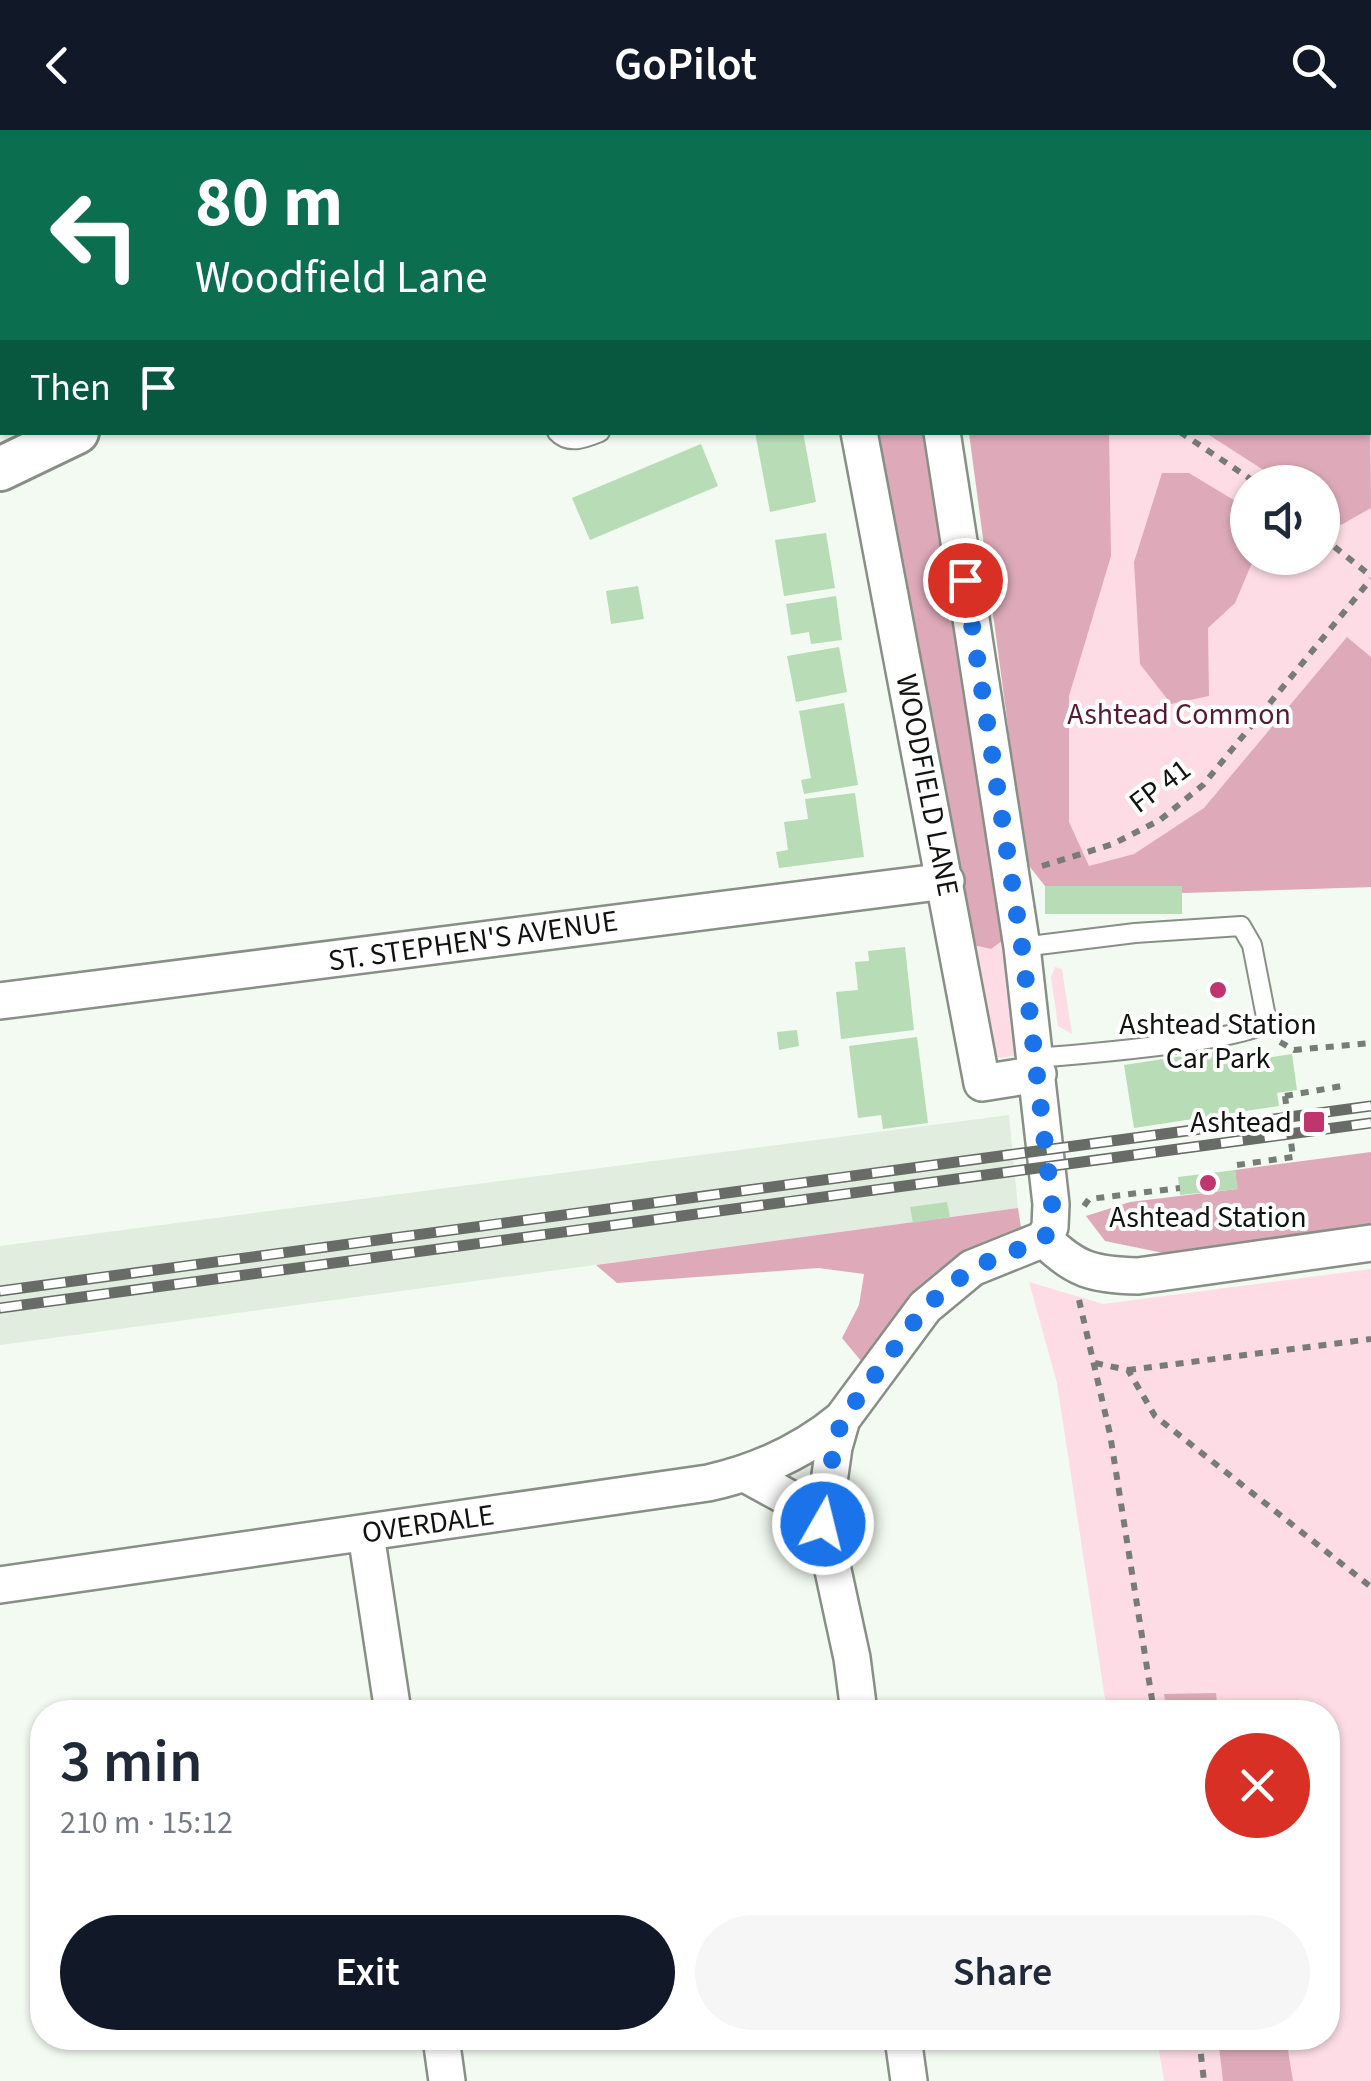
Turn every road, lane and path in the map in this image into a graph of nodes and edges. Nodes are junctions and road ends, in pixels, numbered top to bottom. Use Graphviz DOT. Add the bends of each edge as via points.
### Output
graph roads {
  1 [pos="71,435"];
  2 [pos="562,435"];
  3 [pos="593,435"];
  4 [pos="860,435"];
  5 [pos="942,435"];
  6 [pos="1184,435"];
  7 [pos="1230,466"];
  8 [pos="0,469"];
  9 [pos="1340,552"];
  10 [pos="1371,577"];
  11 [pos="1010,876"];
  12 [pos="946,881"];
  13 [pos="1022,947"];
  14 [pos="0,1002"];
  15 [pos="1258,1030"];
  16 [pos="1371,1043"];
  17 [pos="1037,1066"];
  18 [pos="1342,1086"];
  19 [pos="1236,1165"];
  20 [pos="1180,1188"];
  21 [pos="1047,1233"];
  22 [pos="1371,1243"];
  23 [pos="1082,1269"];
  24 [pos="1371,1339"];
  25 [pos="1095,1363"];
  26 [pos="1128,1370"];
  27 [pos="842,1420"];
  28 [pos="745,1474"];
  29 [pos="823,1524"];
  30 [pos="366,1534"];
  31 [pos="0,1584"];
  32 [pos="1371,1587"];
  33 [pos="391,1700"];
  34 [pos="858,1700"];
  35 [pos="1152,1700"];
  36 [pos="443,2050"];
  37 [pos="905,2050"];
  38 [pos="1200,2050"];
  39 [pos="447,2081"];
  40 [pos="909,2081"];
  41 [pos="1204,2081"];
  1 -- 8 [label="street"];
  2 -- 3 [label="lane"];
  4 -- 12 [label="street, WOODFIELD LANE"];
  5 -- 11 [label="street"];
  6 -- 7 [label="path"];
  9 -- 10 [label="path"];
  10 -- 11 [label="path, FP 41" via="1203,785 1160,820 1113,844"];
  11 -- 13 [label="street"];
  12 -- 14 [label="street, ST. STEPHEN'S AVENUE"];
  12 -- 17 [label="street, WOODFIELD LANE" via="982,1082"];
  13 -- 15 [label="lane" via="1240,926 1252,945 1267,1022"];
  13 -- 17 [label="street"];
  15 -- 16 [label="path" via="1294,1050"];
  15 -- 17 [label="lane"];
  17 -- 21 [label="street" via="1052,1204"];
  18 -- 19 [label="path, bridge" via="1285,1096 1293,1157"];
  20 -- 21 [label="path" via="1089,1199 1075,1219"];
  21 -- 23 [label="street" via="1064,1259"];
  21 -- 27 [label="street" via="972,1268 925,1307"];
  22 -- 23 [label="street" via="1138,1276"];
  23 -- 25 [label="path" via="1079,1300"];
  24 -- 26 [label="path"];
  25 -- 26 [label="path"];
  25 -- 35 [label="path"];
  26 -- 32 [label="path" via="1155,1416"];
  27 -- 28 [label="street, OVERDALE"];
  27 -- 29 [label="street"];
  28 -- 29 [label="street"];
  28 -- 30 [label="street, OVERDALE"];
  29 -- 34 [label="street"];
  30 -- 31 [label="street, OVERDALE"];
  30 -- 33 [label="street"];
  36 -- 39 [label="street"];
  37 -- 40 [label="street"];
  38 -- 41 [label="path"];
}
